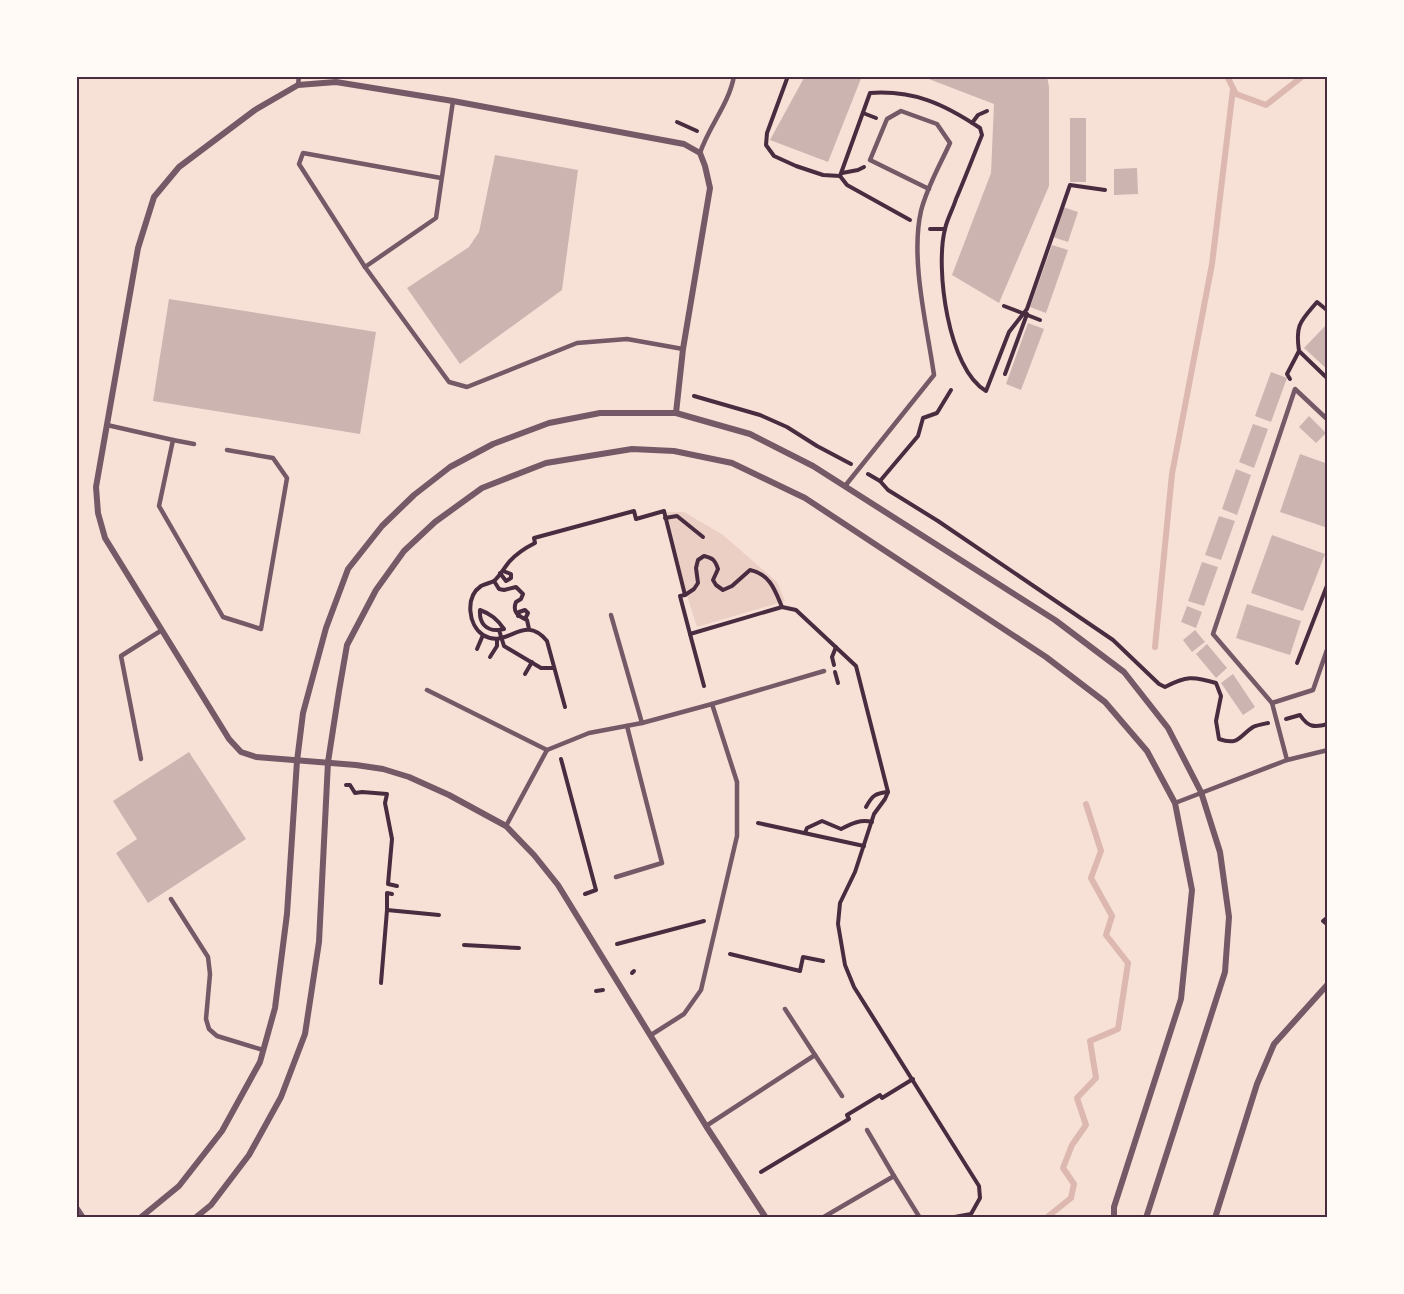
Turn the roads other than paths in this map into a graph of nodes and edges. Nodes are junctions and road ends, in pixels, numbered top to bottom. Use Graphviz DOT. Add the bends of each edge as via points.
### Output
graph roads {
  1 [pos="298,76"];
  2 [pos="675,76"];
  3 [pos="680,76"];
  4 [pos="734,76"];
  5 [pos="298,85"];
  6 [pos="453,101"];
  7 [pos="700,153"];
  8 [pos="441,178"];
  9 [pos="929,189"];
  10 [pos="365,267"];
  11 [pos="682,349"];
  12 [pos="676,413"];
  13 [pos="1328,420"];
  14 [pos="107,425"];
  15 [pos="173,440"];
  16 [pos="194,444"];
  17 [pos="227,450"];
  18 [pos="845,486"];
  19 [pos="610,615"];
  20 [pos="162,630"];
  21 [pos="1328,647"];
  22 [pos="824,671"];
  23 [pos="427,690"];
  24 [pos="1272,703"];
  25 [pos="712,704"];
  26 [pos="642,723"];
  27 [pos="627,726"];
  28 [pos="547,750"];
  29 [pos="1328,750"];
  30 [pos="141,759"];
  31 [pos="1287,760"];
  32 [pos="297,761"];
  33 [pos="328,762"];
  34 [pos="1201,792"];
  35 [pos="1175,803"];
  36 [pos="506,826"];
  37 [pos="616,877"];
  38 [pos="171,899"];
  39 [pos="1328,984"];
  40 [pos="785,1009"];
  41 [pos="651,1035"];
  42 [pos="263,1050"];
  43 [pos="815,1055"];
  44 [pos="842,1096"];
  45 [pos="706,1126"];
  46 [pos="867,1130"];
  47 [pos="894,1176"];
  48 [pos="76,1206"];
  49 [pos="84,1218"];
  50 [pos="140,1218"];
  51 [pos="195,1218"];
  52 [pos="766,1218"];
  53 [pos="822,1218"];
  54 [pos="921,1218"];
  55 [pos="1114,1218"];
  56 [pos="1146,1218"];
  57 [pos="1215,1218"];
  1 -- 5 [label="lane"];
  2 -- 3 [label="lane"];
  4 -- 7 [label="lane" via="732,91"];
  5 -- 6 [label="street" via="336,82"];
  5 -- 14 [label="street" via="255,110 179,167 154,197 138,248"];
  6 -- 7 [label="street" via="684,144"];
  6 -- 8 [label="lane"];
  7 -- 11 [label="street" via="710,189"];
  8 -- 10 [label="lane" via="436,218"];
  8 -- 10 [label="lane" via="303,153 299,164"];
  9 -- 9 [label="lane" via="950,143 937,124 901,111 887,119 870,160"];
  9 -- 18 [label="lane" via="921,213 916,260 934,375"];
  10 -- 11 [label="lane" via="449,382 467,387 577,343 627,339"];
  11 -- 12 [label="street"];
  12 -- 18 [label="street" via="750,434"];
  12 -- 32 [label="street" via="600,413 549,423 493,444 450,467 414,495 382,526 348,569 326,628 303,713"];
  13 -- 24 [label="lane" via="1295,389 1213,634"];
  14 -- 15 [label="lane"];
  14 -- 20 [label="street" via="96,487 98,513 105,538"];
  15 -- 16 [label="lane"];
  15 -- 17 [label="lane" via="159,506 223,617 261,630 287,478 273,458"];
  18 -- 34 [label="street" via="1055,620 1124,672 1168,728"];
  19 -- 26 [label="lane"];
  20 -- 30 [label="lane" via="121,656"];
  20 -- 32 [label="street" via="229,740 241,752"];
  21 -- 24 [label="lane" via="1313,690"];
  22 -- 25 [label="lane"];
  23 -- 28 [label="lane"];
  24 -- 31 [label="lane"];
  25 -- 26 [label="lane"];
  25 -- 41 [label="lane" via="737,782 737,836 701,990 684,1014"];
  26 -- 27 [label="lane"];
  27 -- 28 [label="lane" via="589,733"];
  27 -- 37 [label="lane" via="662,863"];
  28 -- 36 [label="lane"];
  29 -- 31 [label="lane"];
  31 -- 34 [label="lane"];
  32 -- 33 [label="street"];
  32 -- 42 [label="street" via="287,914 275,1008"];
  33 -- 35 [label="street" via="347,645 393,566 435,522 482,488 546,463 632,449 674,451 732,463 805,498 1046,657 1105,702 1147,751"];
  33 -- 36 [label="street" via="383,769 409,777"];
  33 -- 51 [label="street" via="319,942 304,1034 281,1097 249,1155 211,1205"];
  34 -- 35 [label="lane"];
  34 -- 56 [label="street" via="1220,852 1229,917 1225,972"];
  35 -- 55 [label="street" via="1192,890 1181,999 1114,1207"];
  36 -- 41 [label="street" via="558,885"];
  38 -- 42 [label="lane" via="208,957 209,1029 217,1036"];
  39 -- 57 [label="street" via="1274,1044 1257,1084"];
  40 -- 43 [label="lane"];
  41 -- 45 [label="street"];
  42 -- 50 [label="street" via="222,1131 178,1186"];
  43 -- 44 [label="lane"];
  43 -- 45 [label="lane"];
  45 -- 52 [label="street"];
  46 -- 47 [label="lane"];
  47 -- 53 [label="lane"];
  47 -- 54 [label="lane"];
  48 -- 49 [label="lane"];
}
